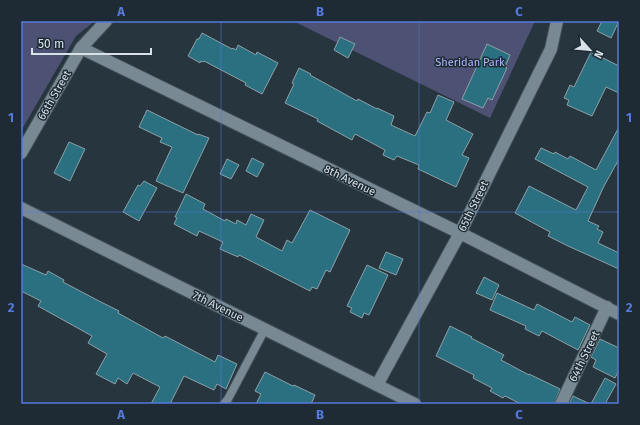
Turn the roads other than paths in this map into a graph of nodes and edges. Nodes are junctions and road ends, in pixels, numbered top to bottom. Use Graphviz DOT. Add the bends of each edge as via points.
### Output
graph roads {
  1 [pos="106,21"];
  2 [pos="557,21"];
  3 [pos="81,48"];
  4 [pos="21,153"];
  5 [pos="21,208"];
  6 [pos="460,233"];
  7 [pos="607,307"];
  8 [pos="619,314"];
  9 [pos="265,329"];
  10 [pos="377,385"];
  11 [pos="224,404"];
  12 [pos="415,404"];
  13 [pos="560,404"];
  1 -- 3 [label="street, 66th Street"];
  2 -- 6 [label="street, 65th Street" via="551,49"];
  3 -- 4 [label="street, 66th Street"];
  3 -- 6 [label="street, 8th Avenue"];
  5 -- 9 [label="street, 7th Avenue"];
  6 -- 7 [label="street, 8th Avenue"];
  6 -- 10 [label="street, 65th Street"];
  7 -- 8 [label="street, 8th Avenue"];
  7 -- 13 [label="street, 64th Street"];
  9 -- 10 [label="street, 7th Avenue"];
  9 -- 11 [label="lane"];
  10 -- 12 [label="street, 7th Avenue"];
}
